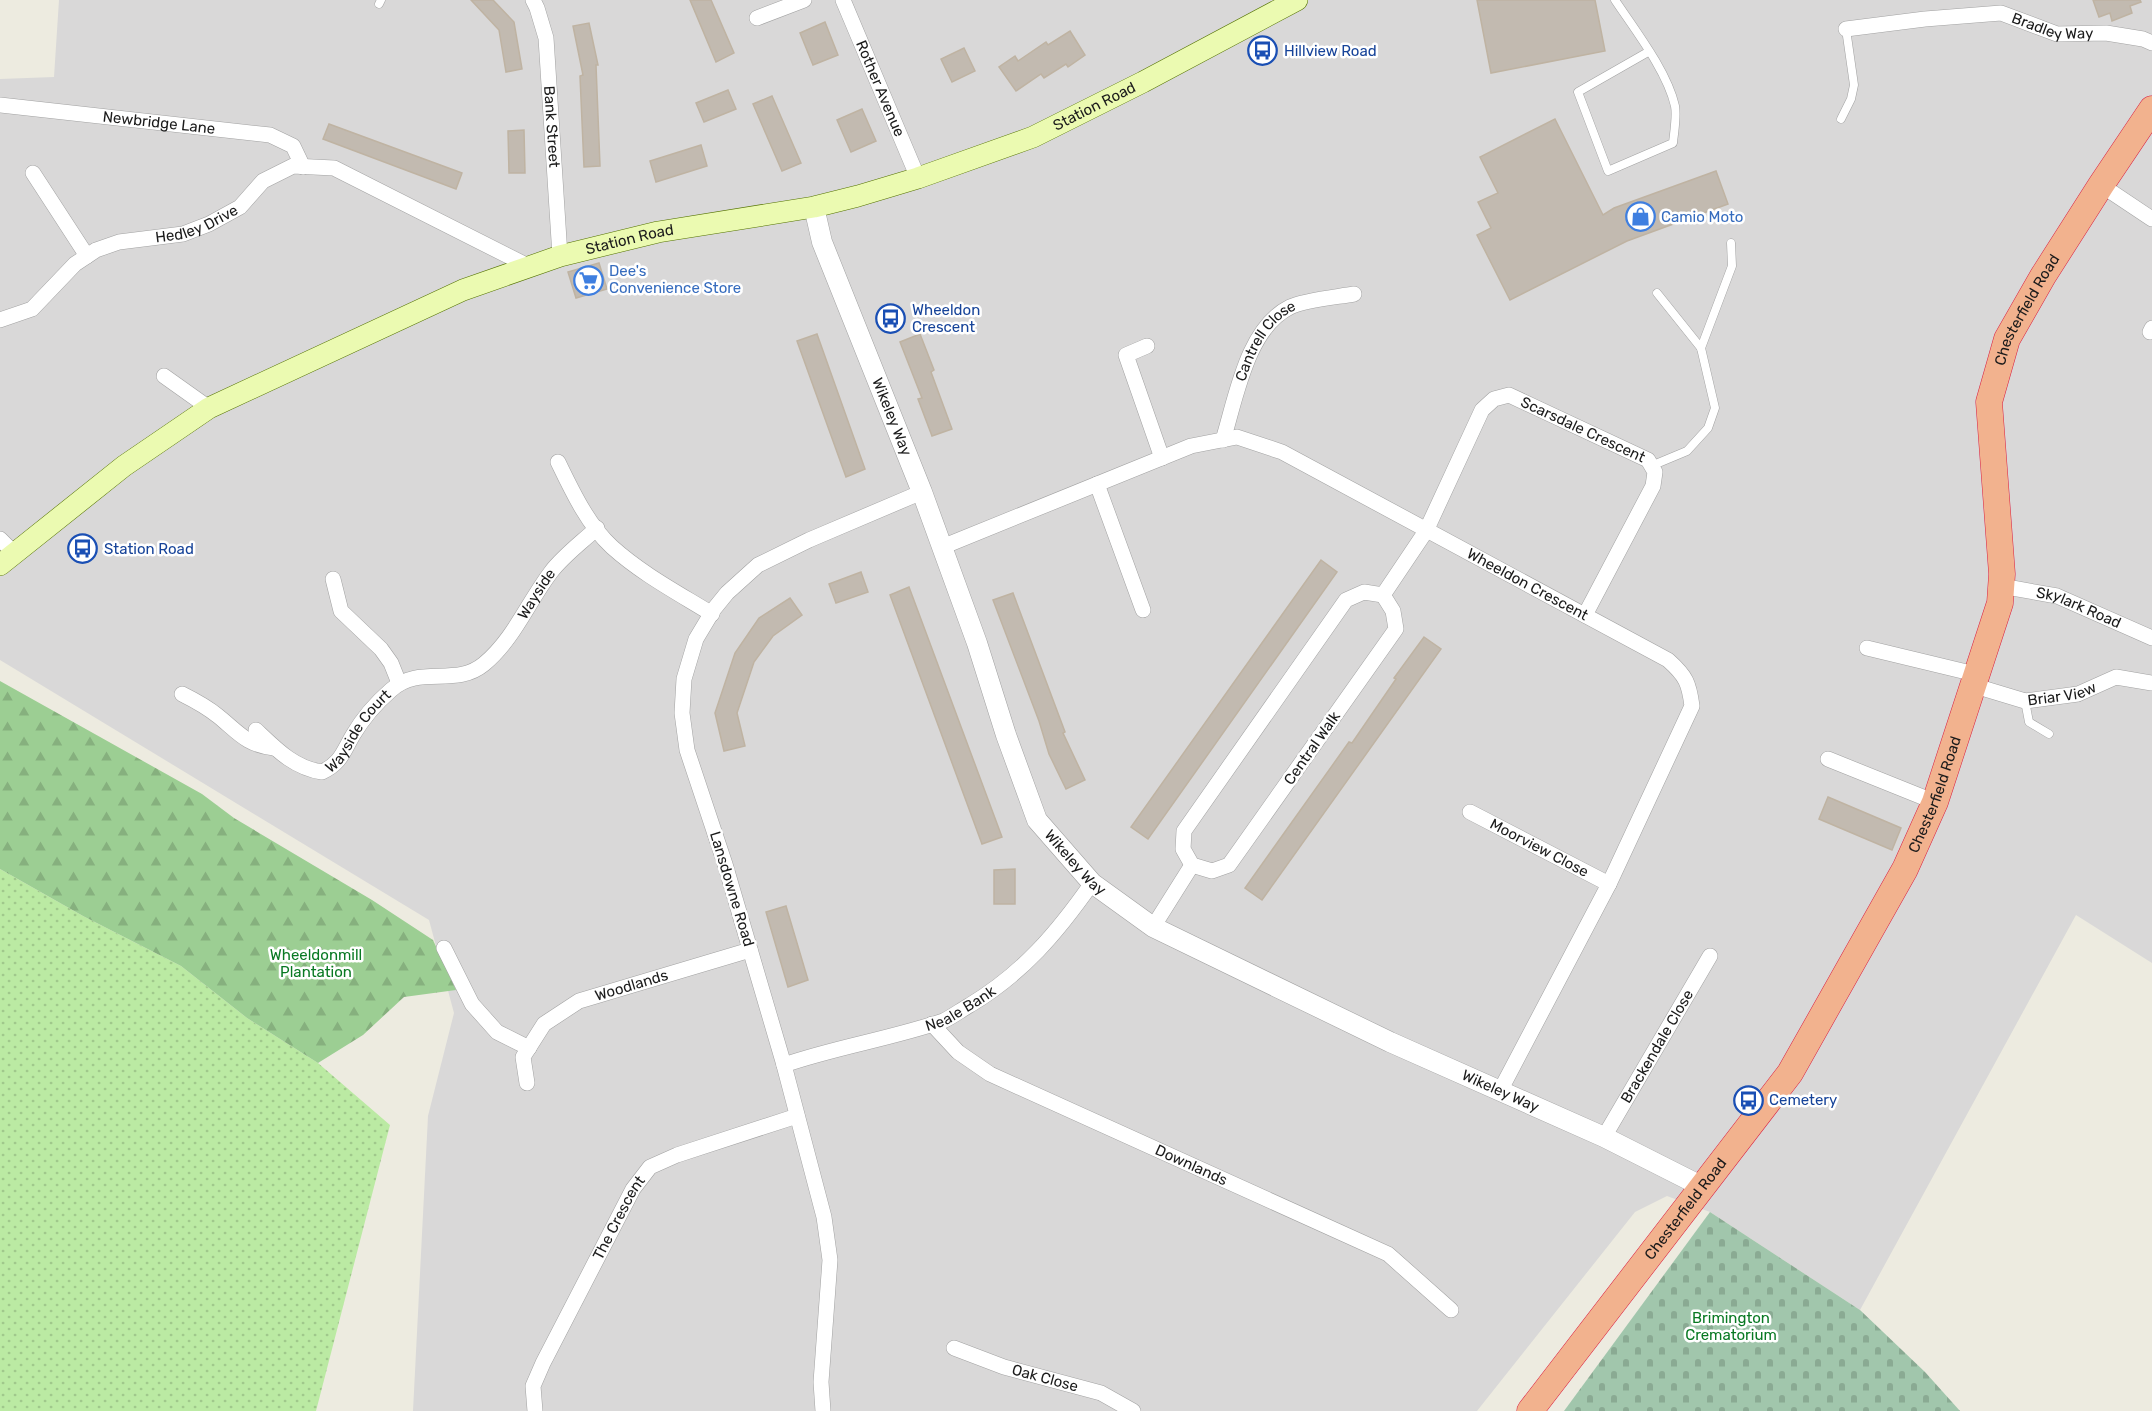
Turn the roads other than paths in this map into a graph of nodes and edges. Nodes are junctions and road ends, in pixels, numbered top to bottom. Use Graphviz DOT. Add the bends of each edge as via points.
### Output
graph roads {
  1 [pos="533,0"];
  2 [pos="804,0"];
  3 [pos="843,0"];
  4 [pos="1297,0"];
  5 [pos="1615,0"];
  6 [pos="2002,7"];
  7 [pos="757,18"];
  8 [pos="1846,30"];
  9 [pos="2152,43"];
  10 [pos="1648,52"];
  11 [pos="0,105"];
  12 [pos="2152,108"];
  13 [pos="1841,119"];
  14 [pos="298,166"];
  15 [pos="33,173"];
  16 [pos="918,178"];
  17 [pos="2101,185"];
  18 [pos="814,207"];
  19 [pos="2152,219"];
  20 [pos="1731,243"];
  21 [pos="87,256"];
  22 [pos="560,256"];
  23 [pos="528,266"];
  24 [pos="1657,293"];
  25 [pos="1354,294"];
  26 [pos="0,320"];
  27 [pos="1148,346"];
  28 [pos="1701,348"];
  29 [pos="164,376"];
  30 [pos="209,408"];
  31 [pos="1223,440"];
  32 [pos="1162,458"];
  33 [pos="558,462"];
  34 [pos="1652,466"];
  35 [pos="1096,484"];
  36 [pos="922,492"];
  37 [pos="597,528"];
  38 [pos="1426,531"];
  39 [pos="942,547"];
  40 [pos="5,553"];
  41 [pos="333,579"];
  42 [pos="2001,586"];
  43 [pos="1383,595"];
  44 [pos="1143,610"];
  45 [pos="712,614"];
  46 [pos="1585,615"];
  47 [pos="2152,638"];
  48 [pos="1867,648"];
  49 [pos="483,666"];
  50 [pos="1974,680"];
  51 [pos="399,683"];
  52 [pos="2152,683"];
  53 [pos="182,694"];
  54 [pos="2025,701"];
  55 [pos="256,730"];
  56 [pos="2049,734"];
  57 [pos="274,748"];
  58 [pos="1828,759"];
  59 [pos="1935,802"];
  60 [pos="1470,812"];
  61 [pos="1192,865"];
  62 [pos="1092,883"];
  63 [pos="1609,884"];
  64 [pos="1153,927"];
  65 [pos="444,948"];
  66 [pos="750,950"];
  67 [pos="1710,956"];
  68 [pos="932,1024"];
  69 [pos="529,1048"];
  70 [pos="784,1065"];
  71 [pos="527,1083"];
  72 [pos="1500,1091"];
  73 [pos="797,1116"];
  74 [pos="1604,1137"];
  75 [pos="1703,1186"];
  76 [pos="1451,1310"];
  77 [pos="954,1348"];
  78 [pos="535,1411"];
  79 [pos="823,1411"];
  80 [pos="1133,1411"];
  81 [pos="1530,1411"];
  1 -- 22 [label="street, Bank Street" via="546,38"];
  2 -- 7 [label="street"];
  3 -- 16 [label="street, Rother Avenue"];
  4 -- 16 [label="main road, Station Road" via="1033,137"];
  5 -- 10 [label="lane"];
  6 -- 8 [label="street, Bradley Way"];
  6 -- 9 [label="street, Bradley Way" via="2057,34 2106,33"];
  8 -- 13 [label="lane" via="1854,85"];
  10 -- 10 [label="lane" via="1668,86 1675,109 1673,143 1608,171 1578,92"];
  11 -- 14 [label="street, Newbridge Lane" via="270,135 293,146"];
  12 -- 17 [label="highway, Chesterfield Road"];
  14 -- 21 [label="street, Hedley Drive" via="263,181 240,207 209,225 183,234 119,242"];
  14 -- 23 [label="street" via="334,168"];
  15 -- 21 [label="street"];
  16 -- 18 [label="main road, Station Road"];
  17 -- 19 [label="street"];
  17 -- 42 [label="highway, Chesterfield Road" via="2007,339 1989,402"];
  18 -- 22 [label="main road, Station Road" via="658,232"];
  18 -- 36 [label="street, Wikeley Way" via="822,242"];
  20 -- 28 [label="lane" via="1732,266"];
  21 -- 26 [label="street, Hedley Drive" via="32,309"];
  22 -- 23 [label="main road, Station Road"];
  23 -- 30 [label="main road, Station Road" via="463,290"];
  24 -- 28 [label="lane"];
  25 -- 31 [label="street, Cantrell Close" via="1290,307 1266,326 1253,345"];
  27 -- 32 [label="street" via="1126,355"];
  28 -- 34 [label="lane" via="1715,408 1708,428 1687,451"];
  29 -- 30 [label="street"];
  30 -- 40 [label="main road, Station Road"];
  31 -- 32 [label="street, Wheeldon Crescent" via="1191,446"];
  31 -- 38 [label="street, Wheeldon Crescent" via="1237,437 1282,452"];
  32 -- 35 [label="street, Wheeldon Crescent"];
  33 -- 37 [label="street" via="576,501"];
  34 -- 38 [label="street, Scarsdale Crescent" via="1648,460 1509,395 1494,399 1482,410"];
  34 -- 46 [label="street, Scarsdale Crescent" via="1653,486"];
  35 -- 39 [label="street, Wheeldon Crescent"];
  35 -- 44 [label="street"];
  36 -- 39 [label="street, Wikeley Way"];
  36 -- 45 [label="street, Lansdowne Road" via="758,565 727,593"];
  37 -- 45 [label="street" via="611,546 652,577"];
  37 -- 49 [label="street, Wayside" via="552,570 504,645"];
  38 -- 43 [label="street"];
  38 -- 46 [label="street, Wheeldon Crescent"];
  39 -- 62 [label="street, Wikeley Way" via="1038,820"];
  41 -- 51 [label="street, Wayside Court" via="341,611 381,649"];
  42 -- 47 [label="street, Skylark Road" via="2058,596"];
  42 -- 50 [label="highway, Chesterfield Road" via="2000,603"];
  43 -- 61 [label="street" via="1364,592 1346,600 1184,831 1183,849"];
  43 -- 61 [label="street, Central Walk" via="1393,611 1396,629 1229,865 1212,871"];
  45 -- 66 [label="street, Lansdowne Road" via="696,639 684,679 682,713 687,750"];
  46 -- 63 [label="street, Wheeldon Crescent" via="1681,671 1689,685 1692,706"];
  48 -- 50 [label="street, Briar View"];
  49 -- 51 [label="street, Wayside Court" via="460,677 409,678"];
  50 -- 54 [label="street, Briar View"];
  50 -- 59 [label="highway, Chesterfield Road"];
  51 -- 57 [label="street, Wayside Court" via="371,710 333,767 322,772 310,770"];
  52 -- 54 [label="street, Briar View" via="2116,677 2078,694"];
  53 -- 57 [label="street" via="210,709 246,740"];
  54 -- 56 [label="lane" via="2029,722"];
  55 -- 57 [label="street, Wayside Court"];
  58 -- 59 [label="street"];
  59 -- 75 [label="highway, Chesterfield Road" via="1905,869 1790,1073"];
  60 -- 63 [label="street, Moorview Close"];
  61 -- 64 [label="street"];
  62 -- 64 [label="street, Wikeley Way"];
  62 -- 68 [label="street, Neale Bank" via="1034,957 995,990"];
  63 -- 72 [label="street, Wheeldon Crescent"];
  64 -- 72 [label="street, Wikeley Way"];
  65 -- 69 [label="street" via="472,1004 497,1032"];
  66 -- 69 [label="street, Woodlands" via="579,1001 544,1023"];
  66 -- 70 [label="street, Lansdowne Road"];
  67 -- 74 [label="street, Brackendale Close"];
  68 -- 70 [label="street, Neale Bank"];
  68 -- 76 [label="street, Downlands" via="958,1052 990,1074 1388,1254"];
  69 -- 71 [label="street, Woodlands" via="523,1057"];
  70 -- 73 [label="street, Lansdowne Road"];
  72 -- 74 [label="street, Wikeley Way"];
  73 -- 78 [label="street, The Crescent" via="650,1167 633,1189 543,1363 533,1386"];
  73 -- 79 [label="street, Lansdowne Road" via="824,1216 830,1260 821,1382"];
  74 -- 75 [label="street, Wikeley Way"];
  75 -- 81 [label="highway, Chesterfield Road"];
  77 -- 80 [label="street, Oak Close" via="1004,1367 1101,1394"];
}
